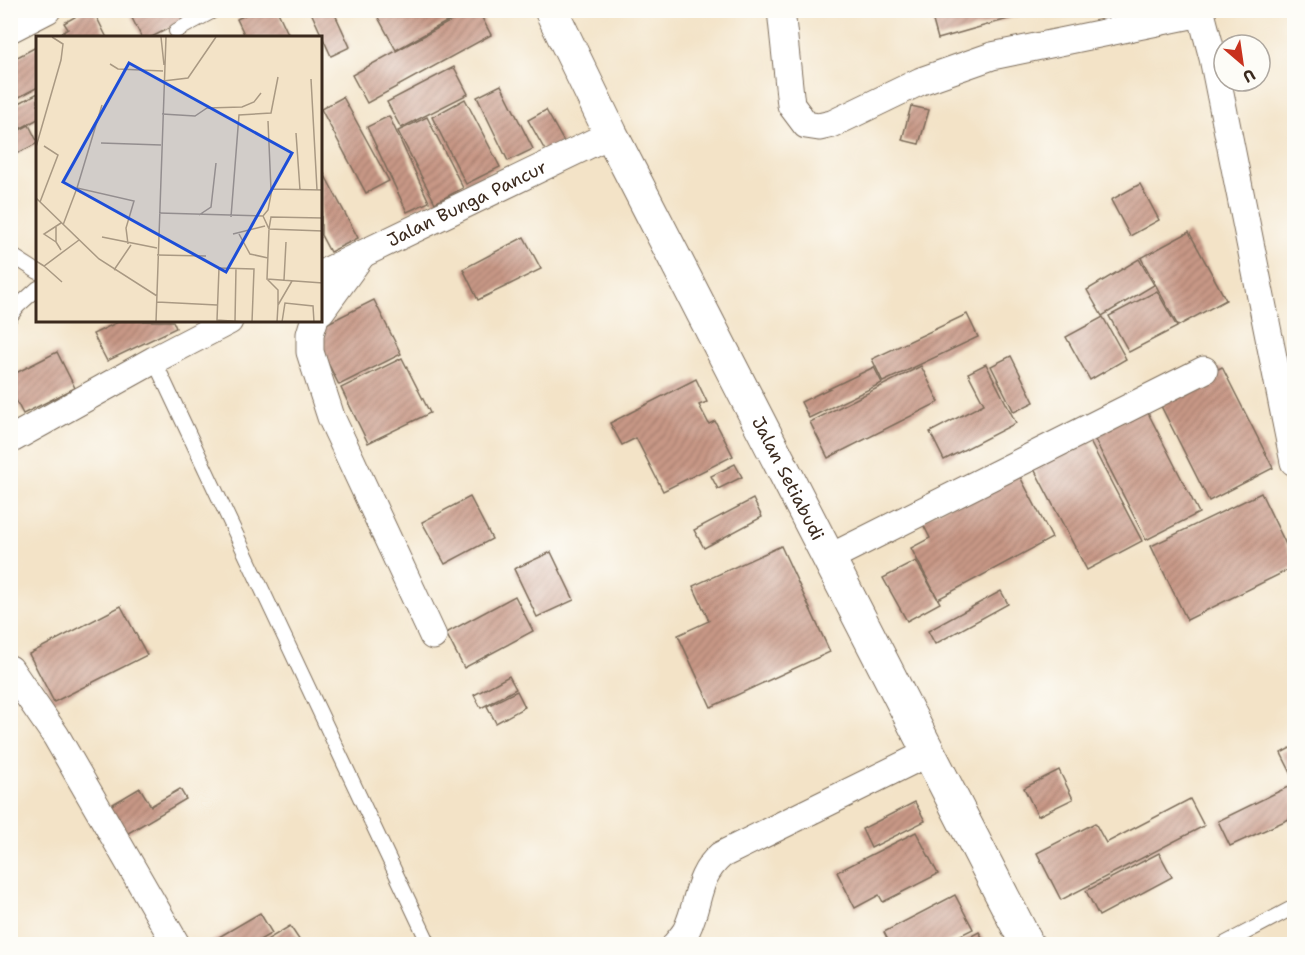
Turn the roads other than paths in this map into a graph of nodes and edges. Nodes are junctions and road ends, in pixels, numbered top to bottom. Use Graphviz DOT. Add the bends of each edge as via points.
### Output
graph roads {
  1 [pos="47,10"];
  2 [pos="215,10"];
  3 [pos="551,10"];
  4 [pos="781,10"];
  5 [pos="1200,12"];
  6 [pos="10,29"];
  7 [pos="176,31"];
  8 [pos="611,134"];
  9 [pos="363,252"];
  10 [pos="10,254"];
  11 [pos="36,271"];
  12 [pos="322,273"];
  13 [pos="36,290"];
  14 [pos="322,310"];
  15 [pos="10,317"];
  16 [pos="228,322"];
  17 [pos="315,322"];
  18 [pos="154,360"];
  19 [pos="1204,370"];
  20 [pos="10,440"];
  21 [pos="1294,462"];
  22 [pos="828,558"];
  23 [pos="433,636"];
  24 [pos="10,669"];
  25 [pos="928,753"];
  26 [pos="1294,907"];
  27 [pos="176,945"];
  28 [pos="429,945"];
  29 [pos="676,945"];
  30 [pos="1027,945"];
  31 [pos="1224,945"];
  1 -- 6 [label="street"];
  2 -- 7 [label="lane"];
  3 -- 8 [label="main road, Jalan Setiabudi"];
  4 -- 5 [label="street" via="791,105 806,125 819,127 921,81 992,56"];
  5 -- 21 [label="street" via="1214,58"];
  8 -- 9 [label="street, Jalan Bunga Pancur"];
  8 -- 22 [label="main road, Jalan Setiabudi"];
  9 -- 12 [label="street, Jalan Bunga Pancur"];
  9 -- 14 [label="street"];
  10 -- 11 [label="lane"];
  13 -- 15 [label="lane"];
  16 -- 18 [label="street"];
  17 -- 23 [label="street" via="310,352 331,417"];
  18 -- 20 [label="street"];
  18 -- 28 [label="lane"];
  19 -- 22 [label="street"];
  22 -- 25 [label="main road, Jalan Setiabudi"];
  24 -- 27 [label="street" via="56,736"];
  25 -- 29 [label="street" via="721,855 709,866 687,930"];
  25 -- 30 [label="main road, Jalan Setiabudi"];
  26 -- 31 [label="lane"];
}
